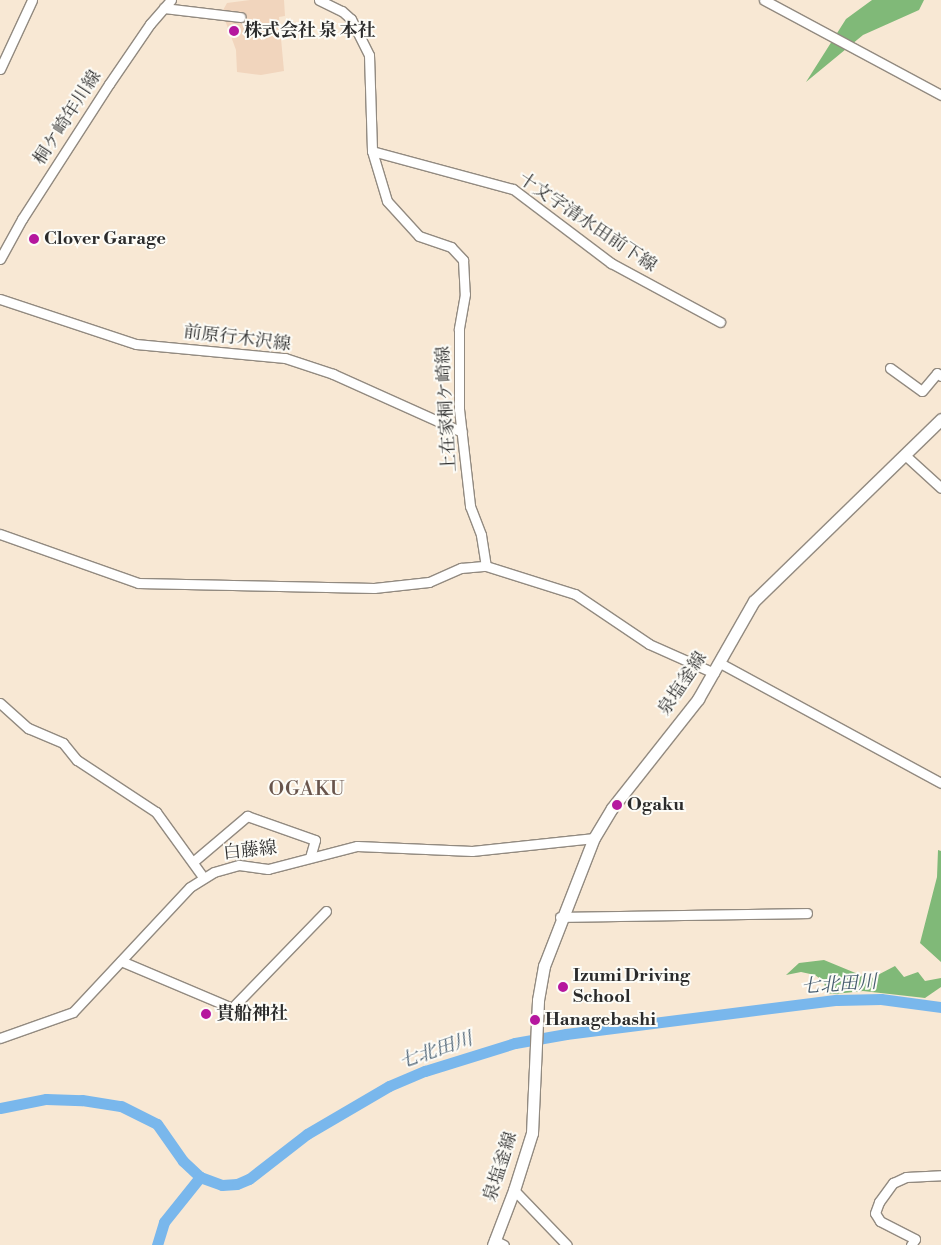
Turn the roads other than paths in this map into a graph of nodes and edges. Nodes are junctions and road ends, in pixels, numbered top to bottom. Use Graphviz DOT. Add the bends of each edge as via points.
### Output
graph roads {
  1 [pos="32,0"];
  2 [pos="171,0"];
  3 [pos="319,0"];
  4 [pos="764,0"];
  5 [pos="164,8"];
  6 [pos="240,17"];
  7 [pos="0,68"];
  8 [pos="941,95"];
  9 [pos="372,150"];
  10 [pos="0,259"];
  11 [pos="0,300"];
  12 [pos="720,322"];
  13 [pos="890,368"];
  14 [pos="941,376"];
  15 [pos="941,419"];
  16 [pos="462,432"];
  17 [pos="906,456"];
  18 [pos="941,488"];
  19 [pos="0,534"];
  20 [pos="486,566"];
  21 [pos="717,668"];
  22 [pos="0,703"];
  23 [pos="941,783"];
  24 [pos="594,838"];
  25 [pos="310,857"];
  26 [pos="194,861"];
  27 [pos="203,877"];
  28 [pos="326,911"];
  29 [pos="807,913"];
  30 [pos="560,917"];
  31 [pos="122,962"];
  32 [pos="0,1038"];
  33 [pos="941,1175"];
  34 [pos="514,1190"];
  35 [pos="497,1243"];
  36 [pos="567,1245"];
  37 [pos="911,1245"];
  1 -- 7 [label="street"];
  2 -- 5 [label="street, 桐ケ崎年川線"];
  3 -- 9 [label="street, 上在家桐ケ崎線" via="351,19 369,55"];
  4 -- 8 [label="street"];
  5 -- 6 [label="street"];
  5 -- 10 [label="street, 桐ケ崎年川線" via="109,84"];
  9 -- 12 [label="street, 十文字清水田前下線" via="513,188 611,263"];
  9 -- 16 [label="street, 上在家桐ケ崎線" via="387,201 399,217 419,236 451,247 463,260 465,294 457,368"];
  11 -- 16 [label="street, 前原行木沢線" via="136,344 285,358 334,374"];
  13 -- 14 [label="street" via="922,391 937,373"];
  15 -- 17 [label="main road, 泉塩釜線"];
  16 -- 20 [label="street, 上在家桐ケ崎線" via="470,506 481,535"];
  17 -- 18 [label="street"];
  17 -- 21 [label="main road, 泉塩釜線" via="754,601"];
  19 -- 20 [label="street" via="138,583 374,588 429,582 461,568"];
  20 -- 21 [label="street" via="575,594 649,644"];
  21 -- 23 [label="street"];
  21 -- 24 [label="main road, 泉塩釜線" via="698,699 612,808"];
  22 -- 26 [label="street" via="28,728 63,743 77,760 156,812"];
  24 -- 25 [label="street, 白藤線" via="472,851 368,845"];
  24 -- 30 [label="main road, 泉塩釜線"];
  25 -- 26 [label="street" via="315,840 246,816"];
  25 -- 27 [label="street, 白藤線" via="268,868 239,865"];
  26 -- 27 [label="street"];
  27 -- 31 [label="street, 白藤線"];
  28 -- 31 [label="street" via="232,1008"];
  29 -- 30 [label="street"];
  30 -- 34 [label="main road, 泉塩釜線" via="544,966 528,1150"];
  31 -- 32 [label="street, 白藤線" via="73,1012"];
  33 -- 37 [label="street" via="906,1177 893,1183 879,1202 875,1212 880,1221 915,1239"];
  34 -- 35 [label="main road, 泉塩釜線"];
  34 -- 36 [label="street"];
}
